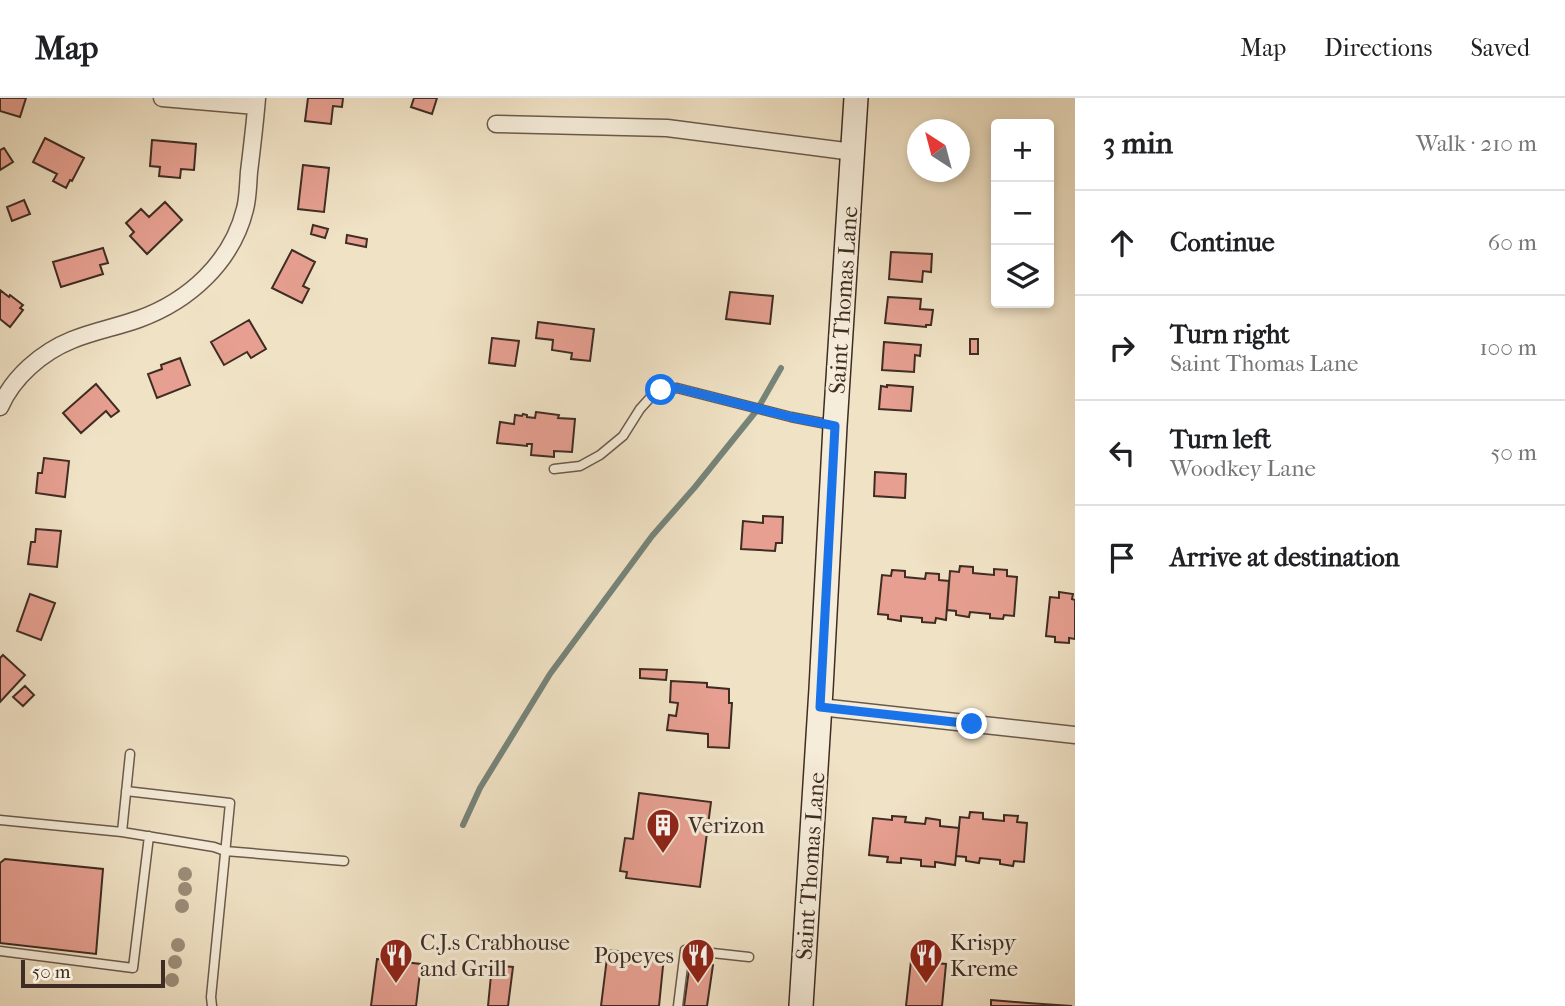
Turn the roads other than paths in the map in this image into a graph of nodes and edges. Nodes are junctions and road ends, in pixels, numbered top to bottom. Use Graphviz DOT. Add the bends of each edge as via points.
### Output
graph roads {
  1 [pos="162,98"];
  2 [pos="856,98"];
  3 [pos="257,102"];
  4 [pos="496,124"];
  5 [pos="853,152"];
  6 [pos="2,397"];
  7 [pos="835,426"];
  8 [pos="554,469"];
  9 [pos="820,707"];
  10 [pos="1075,735"];
  11 [pos="130,754"];
  12 [pos="126,791"];
  13 [pos="0,820"];
  14 [pos="122,832"];
  15 [pos="149,836"];
  16 [pos="225,850"];
  17 [pos="344,861"];
  18 [pos="0,951"];
  19 [pos="749,957"];
  20 [pos="211,1001"];
  21 [pos="206,1006"];
  22 [pos="678,1006"];
  23 [pos="801,1006"];
  1 -- 3 [label="street"];
  2 -- 5 [label="street, Saint Thomas Lane"];
  3 -- 6 [label="street" via="246,208 225,256 209,275 165,307 51,350"];
  4 -- 5 [label="street" via="667,128"];
  5 -- 7 [label="street, Saint Thomas Lane"];
  7 -- 8 [label="lane" via="677,388 661,390 640,409 623,436 600,455 580,466"];
  7 -- 9 [label="street, Saint Thomas Lane"];
  9 -- 10 [label="street"];
  9 -- 23 [label="street, Saint Thomas Lane"];
  11 -- 12 [label="lane"];
  12 -- 14 [label="lane"];
  12 -- 16 [label="lane" via="230,803"];
  13 -- 14 [label="lane"];
  14 -- 15 [label="lane"];
  15 -- 16 [label="lane"];
  15 -- 18 [label="lane" via="133,968"];
  16 -- 17 [label="lane"];
  16 -- 20 [label="lane"];
  19 -- 22 [label="lane" via="685,950"];
  20 -- 21 [label="lane"];
}
